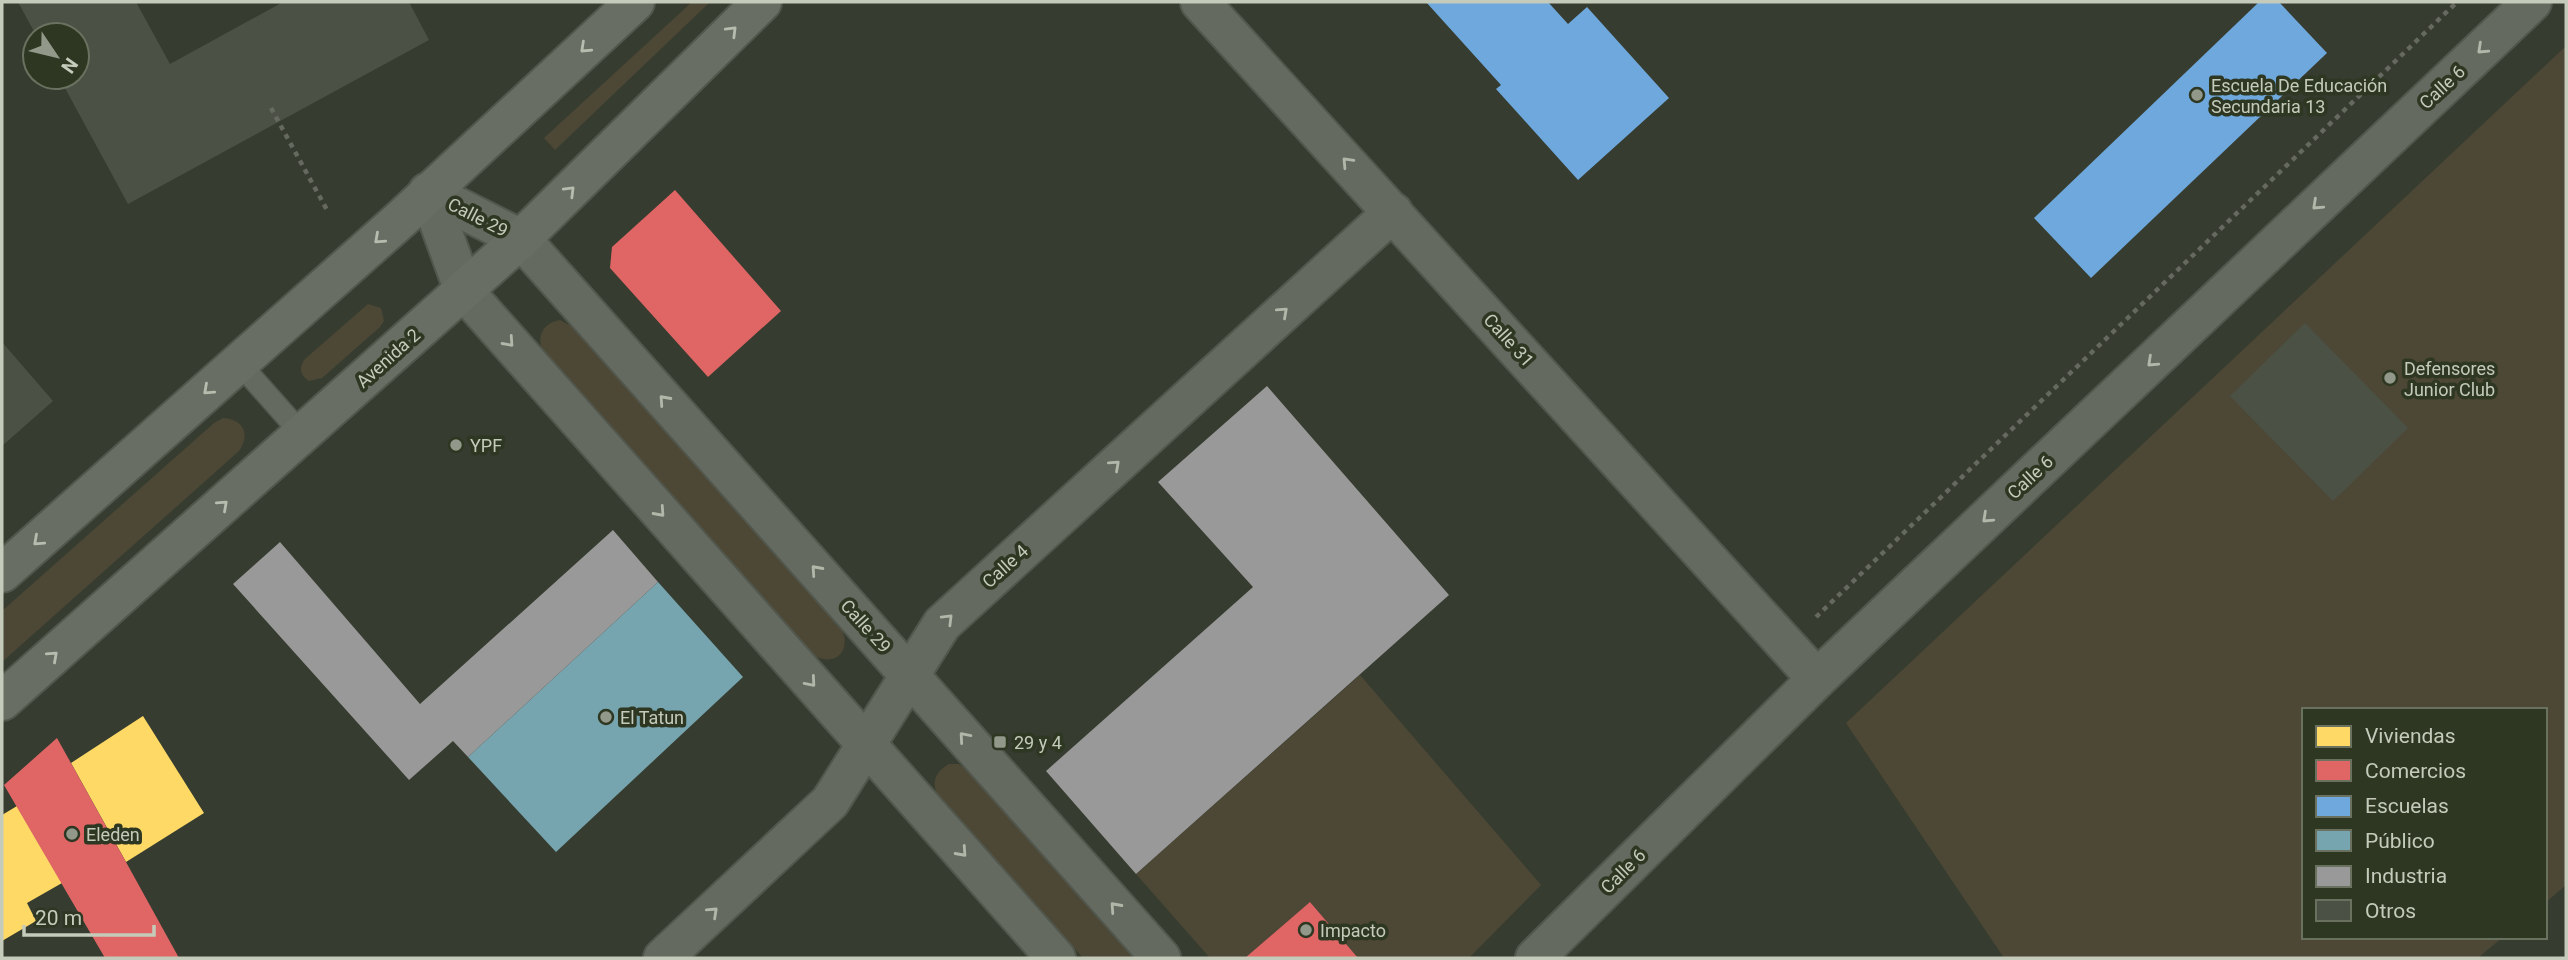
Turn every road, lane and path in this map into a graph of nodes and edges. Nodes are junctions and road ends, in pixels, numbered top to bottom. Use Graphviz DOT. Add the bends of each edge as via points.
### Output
graph roads {
  1 [pos="635,2"];
  2 [pos="762,2"];
  3 [pos="1200,2"];
  4 [pos="2457,2"];
  5 [pos="2532,2"];
  6 [pos="271,108"];
  7 [pos="428,192"];
  8 [pos="327,211"];
  9 [pos="1393,212"];
  10 [pos="522,239"];
  11 [pos="464,291"];
  12 [pos="239,363"];
  13 [pos="302,434"];
  14 [pos="2,573"];
  15 [pos="1816,617"];
  16 [pos="910,676"];
  17 [pos="1817,679"];
  18 [pos="2,701"];
  19 [pos="866,744"];
  20 [pos="663,958"];
  21 [pos="1056,958"];
  22 [pos="1161,958"];
  23 [pos="1535,958"];
  1 -- 7 [label="main road, one-way"];
  10 -- 2 [label="main road, Avenida 2, one-way"];
  9 -- 3 [label="street, Calle 31, one-way"];
  4 -- 15 [label="path"];
  5 -- 17 [label="street, Calle 6, one-way"];
  6 -- 8 [label="path"];
  7 -- 10 [label="street, Calle 29"];
  7 -- 11 [label="street, Calle 29"];
  7 -- 12 [label="main road, one-way"];
  16 -- 9 [label="street, Calle 4, one-way" via="942,624"];
  9 -- 17 [label="street, Calle 31"];
  10 -- 11 [label="main road, Avenida 2"];
  16 -- 10 [label="street, Calle 29, one-way"];
  11 -- 13 [label="main road, Avenida 2"];
  11 -- 19 [label="street, Calle 29, one-way"];
  12 -- 13 [label="lane"];
  12 -- 14 [label="main road, one-way"];
  18 -- 13 [label="main road, Avenida 2, one-way"];
  16 -- 19 [label="street, Calle 4"];
  22 -- 16 [label="street, Calle 29, one-way"];
  17 -- 23 [label="street, Calle 6"];
  20 -- 19 [label="street, Calle 4, one-way" via="830,802"];
  19 -- 21 [label="street, Calle 29, one-way"];
}
